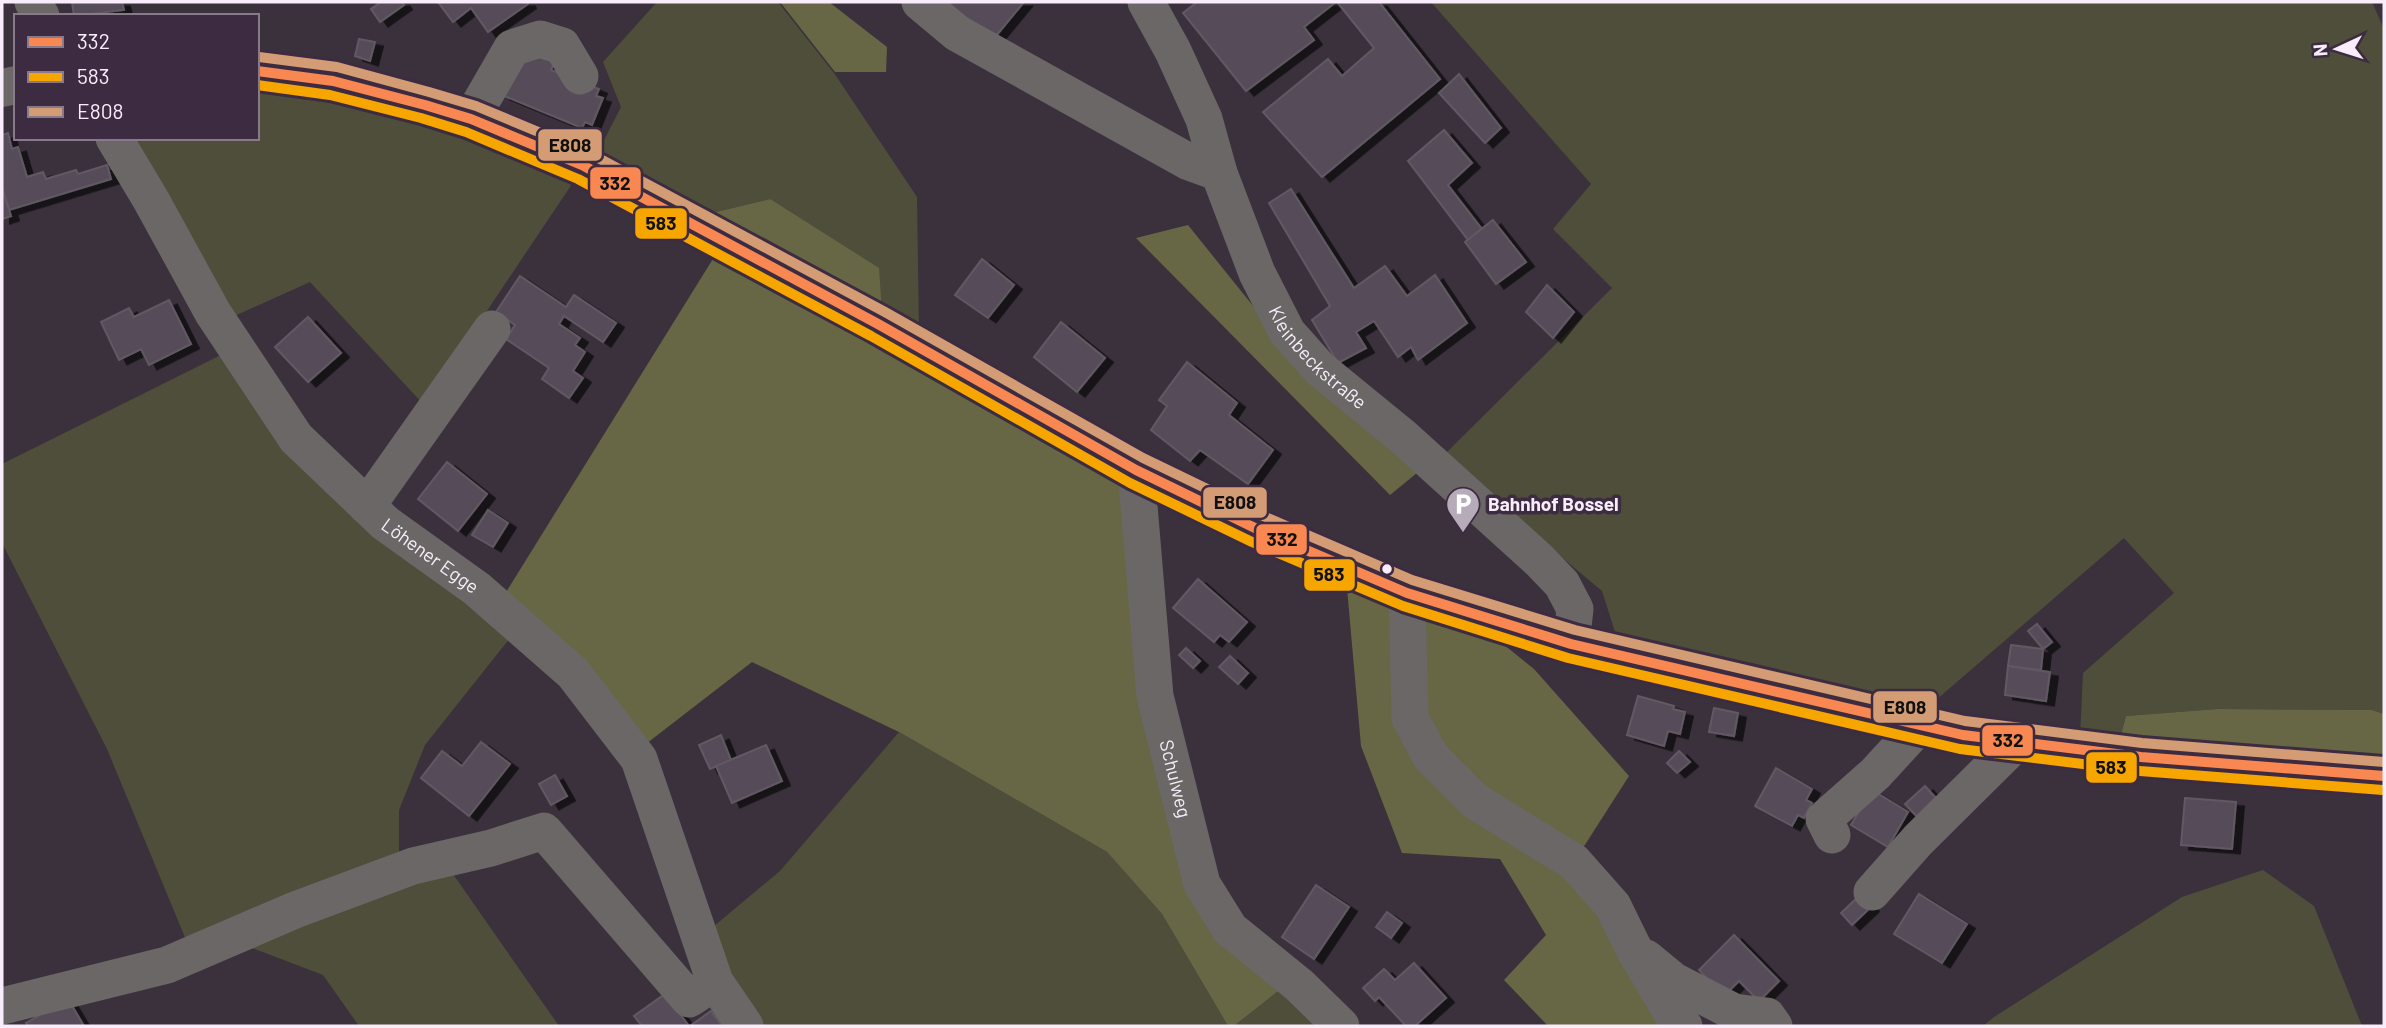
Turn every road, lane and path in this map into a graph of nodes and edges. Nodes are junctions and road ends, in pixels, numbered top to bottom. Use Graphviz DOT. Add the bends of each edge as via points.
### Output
graph roads {
  1 [pos="920,2"];
  2 [pos="1146,2"];
  3 [pos="259,71"];
  4 [pos="580,76"];
  5 [pos="471,119"];
  6 [pos="115,140"];
  7 [pos="1219,173"];
  8 [pos="492,329"];
  9 [pos="1136,470"];
  10 [pos="367,506"];
  11 [pos="1407,593"];
  12 [pos="1571,644"];
  13 [pos="1920,725"];
  14 [pos="2017,742"];
  15 [pos="2384,776"];
  16 [pos="1832,835"];
  17 [pos="1872,892"];
  18 [pos="1634,949"];
  19 [pos="715,982"];
  20 [pos="2,1006"];
  21 [pos="745,1026"];
  22 [pos="1341,1026"];
  23 [pos="1684,1026"];
  24 [pos="1774,1026"];
  1 -- 7 [label="street" via="957,33 1189,162"];
  2 -- 7 [label="street, Kleinbeckstraße" via="1205,119"];
  3 -- 5 [label="main road" via="332,81"];
  4 -- 5 [label="street" via="562,46 540,39 512,48"];
  5 -- 9 [label="main road" via="584,166"];
  6 -- 10 [label="street, Löhener Egge" via="213,313 296,438"];
  7 -- 12 [label="street, Kleinbeckstraße" via="1257,274 1287,332 1320,369 1402,436 1562,584 1575,609"];
  8 -- 10 [label="street"];
  9 -- 11 [label="main road" via="1257,529"];
  9 -- 22 [label="street, Schulweg" via="1155,696 1202,884 1230,929"];
  10 -- 19 [label="street, Löhener Egge" via="477,589 573,673 639,759"];
  11 -- 12 [label="main road"];
  11 -- 18 [label="street" via="1410,718 1431,757 1475,801 1574,862 1613,906"];
  12 -- 13 [label="main road"];
  13 -- 14 [label="main road"];
  13 -- 16 [label="street" via="1875,774 1824,819"];
  14 -- 15 [label="main road"];
  14 -- 17 [label="street"];
  18 -- 23 [label="street"];
  18 -- 24 [label="street" via="1674,981 1734,1012 1767,1016"];
  19 -- 20 [label="street" via="689,999 544,831 413,866 167,965"];
  19 -- 21 [label="street, Löhener Egge"];
}
